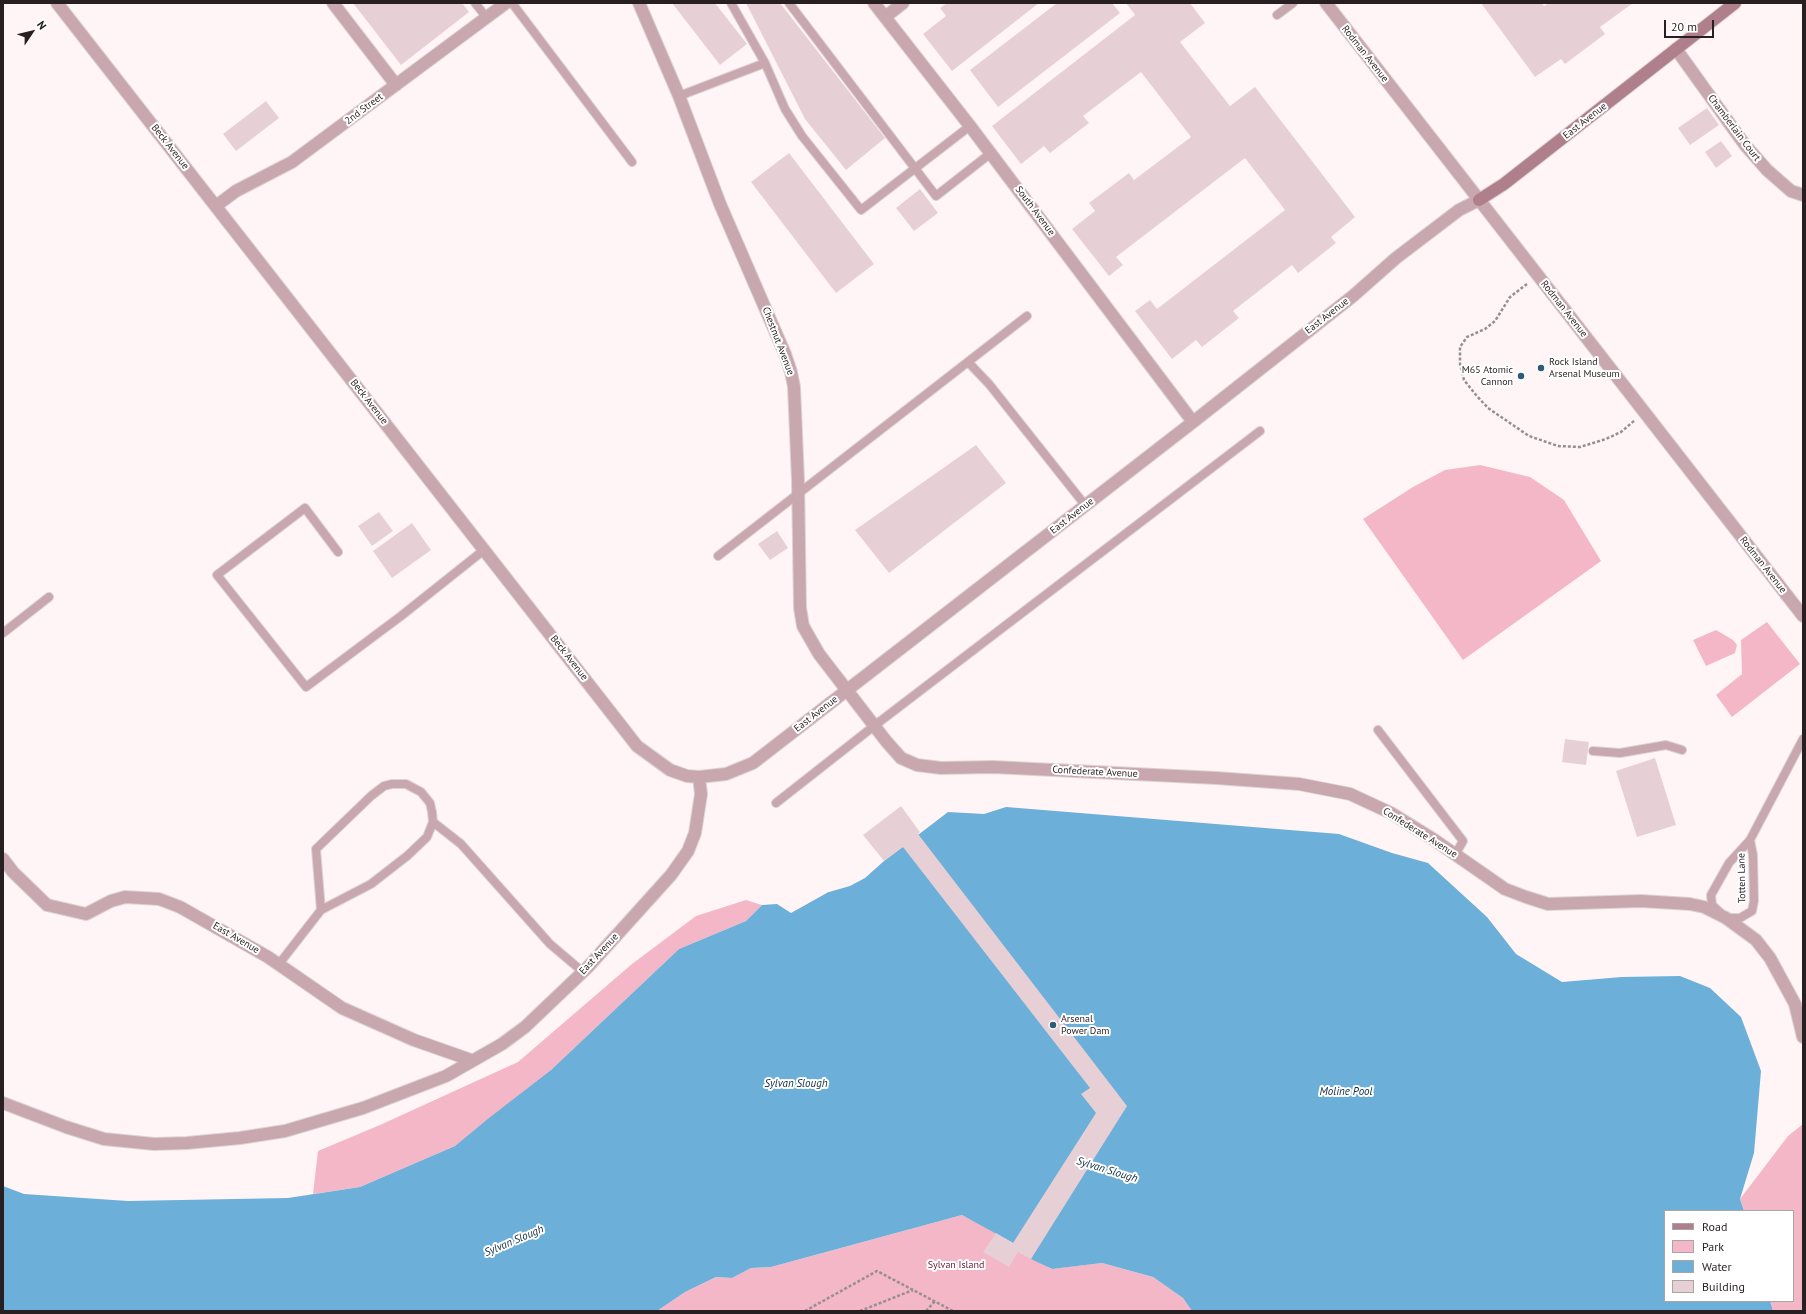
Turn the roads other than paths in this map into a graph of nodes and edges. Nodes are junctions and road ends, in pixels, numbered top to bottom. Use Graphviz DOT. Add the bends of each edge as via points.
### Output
graph roads {
  1 [pos="57,3"];
  2 [pos="333,3"];
  3 [pos="475,3"];
  4 [pos="506,3"];
  5 [pos="512,3"];
  6 [pos="639,3"];
  7 [pos="731,3"];
  8 [pos="789,3"];
  9 [pos="874,3"];
  10 [pos="902,3"];
  11 [pos="1293,3"];
  12 [pos="1326,3"];
  13 [pos="1735,3"];
  14 [pos="1277,15"];
  15 [pos="885,17"];
  16 [pos="487,18"];
  17 [pos="1676,49"];
  18 [pos="765,63"];
  19 [pos="396,85"];
  20 [pos="679,96"];
  21 [pos="970,126"];
  22 [pos="990,153"];
  23 [pos="632,162"];
  24 [pos="915,168"];
  25 [pos="1803,195"];
  26 [pos="1479,200"];
  27 [pos="216,206"];
  28 [pos="1027,316"];
  29 [pos="968,362"];
  30 [pos="1193,422"];
  31 [pos="1260,431"];
  32 [pos="798,494"];
  33 [pos="1085,505"];
  34 [pos="484,550"];
  35 [pos="338,552"];
  36 [pos="718,556"];
  37 [pos="49,597"];
  38 [pos="1803,616"];
  39 [pos="3,633"];
  40 [pos="847,690"];
  41 [pos="874,726"];
  42 [pos="1378,730"];
  43 [pos="1803,739"];
  44 [pos="1682,750"];
  45 [pos="1593,751"];
  46 [pos="699,778"];
  47 [pos="776,803"];
  48 [pos="433,822"];
  49 [pos="1750,840"];
  50 [pos="1455,855"];
  51 [pos="3,859"];
  52 [pos="320,910"];
  53 [pos="1726,918"];
  54 [pos="279,964"];
  55 [pos="583,972"];
  56 [pos="1803,1037"];
  57 [pos="471,1060"];
  58 [pos="3,1103"];
  1 -- 27 [label="street, Beck Avenue"];
  2 -- 19 [label="street"];
  3 -- 16 [label="lane"];
  4 -- 16 [label="street, 2nd Street"];
  5 -- 23 [label="lane"];
  6 -- 20 [label="street, Chestnut Avenue"];
  7 -- 18 [label="lane"];
  8 -- 24 [label="lane"];
  9 -- 15 [label="street, South Avenue"];
  10 -- 15 [label="street"];
  11 -- 14 [label="lane"];
  12 -- 26 [label="street, Rodman Avenue"];
  13 -- 17 [label="street, East Avenue"];
  15 -- 21 [label="street, South Avenue"];
  16 -- 19 [label="street, 2nd Street"];
  17 -- 25 [label="street, Chamberlain Court" via="1745,145 1767,170 1791,191"];
  17 -- 26 [label="street, East Avenue" via="1504,184"];
  18 -- 20 [label="lane"];
  18 -- 24 [label="lane" via="785,109 802,136 861,210"];
  19 -- 27 [label="street, 2nd Street" via="292,162 236,191"];
  20 -- 32 [label="street, Chestnut Avenue" via="720,204 791,372 794,386"];
  21 -- 22 [label="street, South Avenue"];
  21 -- 24 [label="lane"];
  22 -- 24 [label="lane" via="936,196"];
  22 -- 30 [label="street, South Avenue"];
  26 -- 30 [label="street, East Avenue" via="1459,210 1396,258 1353,296"];
  26 -- 38 [label="street, Rodman Avenue"];
  27 -- 34 [label="street, Beck Avenue"];
  28 -- 29 [label="lane"];
  29 -- 32 [label="lane"];
  29 -- 33 [label="lane" via="989,384"];
  30 -- 33 [label="street, East Avenue"];
  31 -- 41 [label="lane"];
  32 -- 36 [label="lane"];
  32 -- 40 [label="street, Chestnut Avenue" via="800,608 803,626 819,654"];
  33 -- 40 [label="street, East Avenue"];
  34 -- 35 [label="lane" via="306,688 217,575 305,508"];
  34 -- 46 [label="street, Beck Avenue" via="637,746 670,770"];
  37 -- 39 [label="lane"];
  40 -- 41 [label="street, Confederate Avenue"];
  40 -- 46 [label="street, East Avenue" via="753,763 726,774"];
  41 -- 47 [label="lane"];
  41 -- 50 [label="street, Confederate Avenue" via="901,758 917,765 1216,778 1299,784 1350,794 1391,813"];
  42 -- 50 [label="lane" via="1463,841"];
  43 -- 49 [label="lane, Totten Lane"];
  44 -- 45 [label="lane" via="1666,745 1620,753"];
  46 -- 55 [label="street, East Avenue" via="699,811 688,852 671,876"];
  48 -- 52 [label="lane" via="428,837 408,856 371,884"];
  48 -- 52 [label="lane" via="430,803 418,789 406,784 392,784 379,789 316,849"];
  48 -- 55 [label="lane" via="461,844 550,944"];
  49 -- 53 [label="lane, Totten Lane" via="1729,863 1711,895 1712,905"];
  49 -- 53 [label="lane, Totten Lane" via="1753,855 1752,911 1740,918"];
  50 -- 53 [label="street, Confederate Avenue" via="1504,889 1548,904 1641,901 1690,904 1704,907"];
  51 -- 54 [label="street, East Avenue" via="13,872 48,904 86,914 125,897 159,899 180,907"];
  52 -- 54 [label="lane"];
  53 -- 56 [label="street, Confederate Avenue" via="1756,940 1770,958 1795,1004"];
  54 -- 57 [label="street, East Avenue" via="342,1008 414,1040"];
  55 -- 57 [label="street, East Avenue" via="525,1027 502,1044"];
  57 -- 58 [label="street, East Avenue" via="446,1076 363,1108 285,1131 240,1138 154,1144 104,1139"];
}
